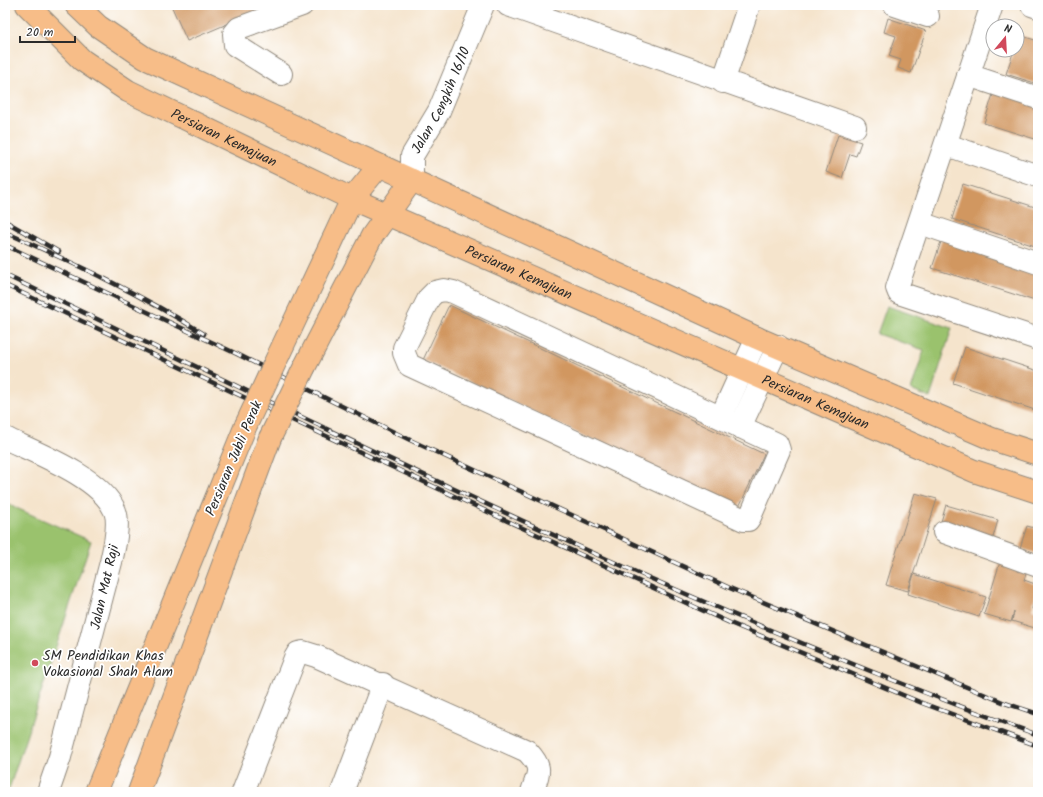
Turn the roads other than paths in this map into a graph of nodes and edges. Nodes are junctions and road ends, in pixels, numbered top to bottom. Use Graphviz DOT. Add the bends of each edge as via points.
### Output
graph roads {
  1 [pos="27,5"];
  2 [pos="76,5"];
  3 [pos="302,5"];
  4 [pos="483,5"];
  5 [pos="508,5"];
  6 [pos="749,5"];
  7 [pos="895,5"];
  8 [pos="992,5"];
  9 [pos="1032,5"];
  10 [pos="1038,7"];
  11 [pos="928,16"];
  12 [pos="281,74"];
  13 [pos="968,75"];
  14 [pos="723,82"];
  15 [pos="1038,98"];
  16 [pos="855,127"];
  17 [pos="947,145"];
  18 [pos="412,156"];
  19 [pos="379,166"];
  20 [pos="1038,176"];
  21 [pos="412,180"];
  22 [pos="352,199"];
  23 [pos="388,214"];
  24 [pos="920,223"];
  25 [pos="1038,263"];
  26 [pos="757,338"];
  27 [pos="1038,339"];
  28 [pos="778,346"];
  29 [pos="742,370"];
  30 [pos="763,380"];
  31 [pos="720,417"];
  32 [pos="740,427"];
  33 [pos="5,438"];
  34 [pos="1038,454"];
  35 [pos="1038,492"];
  36 [pos="944,532"];
  37 [pos="1038,566"];
  38 [pos="383,684"];
  39 [pos="48,792"];
  40 [pos="96,792"];
  41 [pos="139,792"];
  42 [pos="243,792"];
  43 [pos="342,792"];
  44 [pos="532,792"];
  1 -- 22 [label="main road, Persiaran Kemajuan" via="82,60 128,91"];
  2 -- 19 [label="main road" via="98,26 144,58"];
  3 -- 12 [label="street" via="239,28 234,34 235,45"];
  4 -- 18 [label="street, Jalan Cengkih 16/10" via="439,111"];
  5 -- 14 [label="street"];
  6 -- 14 [label="street"];
  7 -- 11 [label="street"];
  8 -- 13 [label="street"];
  9 -- 10 [label="street"];
  13 -- 15 [label="street"];
  13 -- 17 [label="street"];
  14 -- 16 [label="street"];
  17 -- 20 [label="street"];
  17 -- 24 [label="street"];
  18 -- 19 [label="street"];
  18 -- 21 [label="street, Jalan Cengkih 16/10"];
  19 -- 21 [label="main road"];
  19 -- 22 [label="main road, Persiaran Jubli Perak"];
  21 -- 23 [label="main road"];
  21 -- 26 [label="main road"];
  22 -- 23 [label="main road, Persiaran Kemajuan"];
  22 -- 40 [label="main road, Persiaran Jubli Perak, bridge" via="246,425"];
  23 -- 29 [label="main road, Persiaran Kemajuan"];
  23 -- 41 [label="main road, Persiaran Jubli Perak, bridge" via="372,236 270,438"];
  24 -- 25 [label="street"];
  24 -- 27 [label="street" via="897,288 899,294"];
  26 -- 28 [label="main road"];
  26 -- 29 [label="street"];
  28 -- 30 [label="street"];
  28 -- 34 [label="main road" via="992,439"];
  29 -- 30 [label="main road, Persiaran Kemajuan"];
  29 -- 31 [label="street"];
  30 -- 32 [label="street"];
  30 -- 35 [label="main road, Persiaran Kemajuan" via="974,471"];
  31 -- 32 [label="street"];
  31 -- 32 [label="street" via="444,290 434,292 429,298 404,348 409,365 748,520 779,450 777,444"];
  33 -- 39 [label="street, Jalan Mat Raji" via="74,471 100,491 115,511 116,536 111,562 62,749"];
  36 -- 37 [label="street"];
  38 -- 42 [label="street" via="316,656 303,652 298,654"];
  38 -- 43 [label="street"];
  38 -- 44 [label="street" via="527,750 537,761 540,770"];
}
